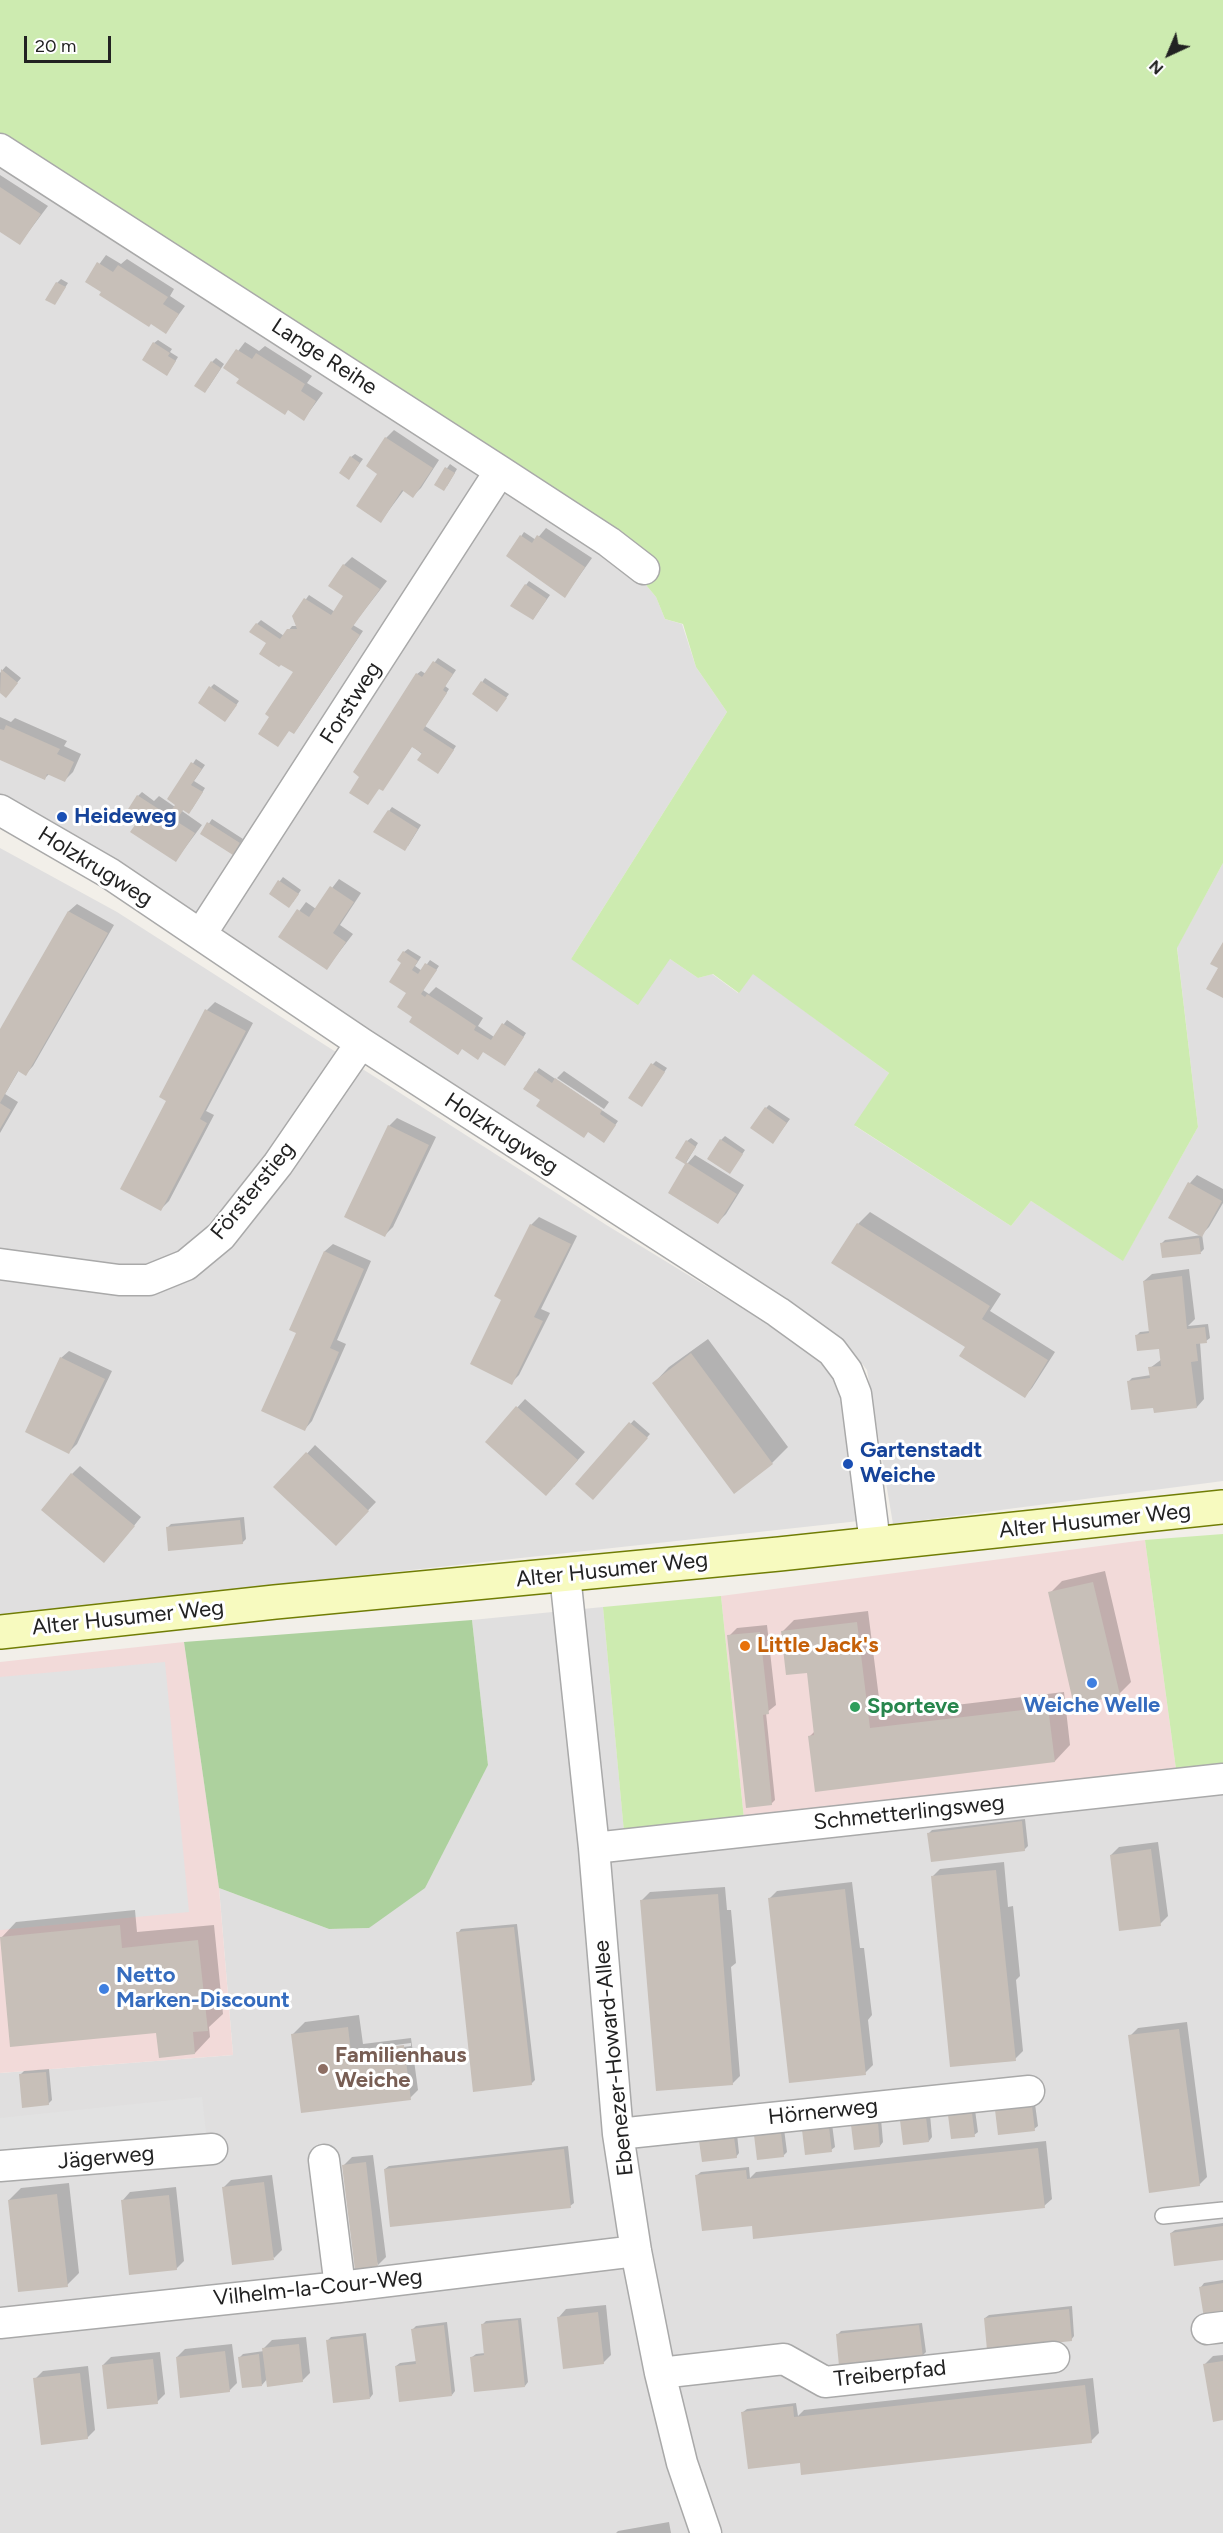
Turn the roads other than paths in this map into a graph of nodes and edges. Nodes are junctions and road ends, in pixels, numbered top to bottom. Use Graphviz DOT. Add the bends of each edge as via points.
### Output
graph roads {
  1 [pos="0,149"];
  2 [pos="500,471"];
  3 [pos="644,569"];
  4 [pos="0,810"];
  5 [pos="201,934"];
  6 [pos="361,1043"];
  7 [pos="0,1264"];
  8 [pos="1223,1507"];
  9 [pos="875,1543"];
  10 [pos="565,1575"];
  11 [pos="0,1632"];
  12 [pos="1223,1779"];
  13 [pos="594,1848"];
  14 [pos="1029,2091"];
  15 [pos="618,2134"];
  16 [pos="212,2149"];
  17 [pos="324,2160"];
  18 [pos="0,2166"];
  19 [pos="1223,2210"];
  20 [pos="1163,2216"];
  21 [pos="636,2252"];
  22 [pos="340,2287"];
  23 [pos="0,2323"];
  24 [pos="1054,2356"];
  25 [pos="660,2373"];
  26 [pos="706,2533"];
  1 -- 2 [label="street, Lange Reihe"];
  2 -- 3 [label="street, Lange Reihe"];
  2 -- 5 [label="street, Forstweg"];
  4 -- 5 [label="street, Holzkrugweg" via="109,873"];
  5 -- 6 [label="street, Holzkrugweg"];
  6 -- 7 [label="street, Försterstieg" via="264,1182 221,1236 186,1265 149,1280 119,1280"];
  6 -- 9 [label="street, Holzkrugweg" via="832,1351 847,1371 856,1394"];
  8 -- 9 [label="street, Alter Husumer Weg"];
  9 -- 10 [label="street, Alter Husumer Weg"];
  10 -- 11 [label="street, Alter Husumer Weg"];
  10 -- 13 [label="street, Ebenezer-Howard-Allee"];
  12 -- 13 [label="street, Schmetterlingsweg"];
  13 -- 15 [label="street, Ebenezer-Howard-Allee"];
  14 -- 15 [label="street, Hörnerweg"];
  15 -- 21 [label="street, Ebenezer-Howard-Allee"];
  16 -- 18 [label="street, Jägerweg"];
  17 -- 22 [label="street"];
  19 -- 20 [label="lane"];
  21 -- 22 [label="street, Vilhelm-la-Cour-Weg"];
  21 -- 25 [label="street, Ebenezer-Howard-Allee"];
  22 -- 23 [label="street, Vilhelm-la-Cour-Weg"];
  24 -- 25 [label="street, Treiberpfad" via="825,2382 784,2359"];
  25 -- 26 [label="street, Ebenezer-Howard-Allee" via="682,2463"];
}
